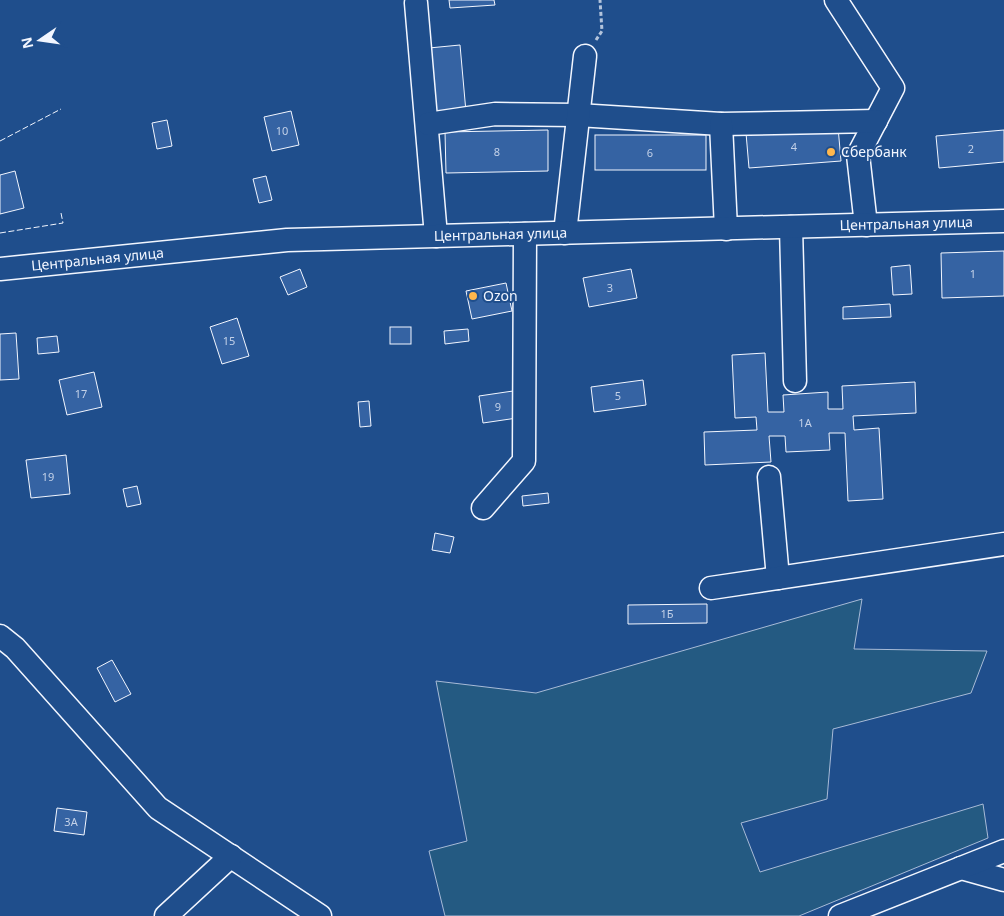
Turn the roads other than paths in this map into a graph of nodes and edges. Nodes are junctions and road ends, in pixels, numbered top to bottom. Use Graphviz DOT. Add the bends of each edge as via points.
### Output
graph roads {
  1 [pos="836,0"];
  2 [pos="416,3"];
  3 [pos="585,56"];
  4 [pos="578,115"];
  5 [pos="876,121"];
  6 [pos="428,124"];
  7 [pos="721,124"];
  8 [pos="1004,222"];
  9 [pos="866,225"];
  10 [pos="791,227"];
  11 [pos="726,229"];
  12 [pos="565,233"];
  13 [pos="525,234"];
  14 [pos="436,236"];
  15 [pos="0,269"];
  16 [pos="795,381"];
  17 [pos="769,477"];
  18 [pos="483,508"];
  19 [pos="1004,544"];
  20 [pos="778,578"];
  21 [pos="711,588"];
  22 [pos="0,636"];
  23 [pos="1004,851"];
  24 [pos="231,856"];
  25 [pos="960,868"];
  26 [pos="1004,880"];
  27 [pos="166,916"];
  28 [pos="320,916"];
  29 [pos="840,916"];
  1 -- 5 [label="street" via="893,88"];
  2 -- 6 [label="street"];
  3 -- 4 [label="street"];
  4 -- 6 [label="street" via="495,114"];
  4 -- 7 [label="street"];
  4 -- 12 [label="street"];
  5 -- 7 [label="street"];
  5 -- 9 [label="street" via="858,155"];
  6 -- 14 [label="street"];
  7 -- 11 [label="street"];
  8 -- 9 [label="street, Центральная улица"];
  9 -- 10 [label="street, Центральная улица"];
  10 -- 11 [label="street, Центральная улица"];
  10 -- 16 [label="street"];
  11 -- 12 [label="street, Центральная улица"];
  12 -- 13 [label="street, Центральная улица"];
  13 -- 14 [label="street, Центральная улица"];
  13 -- 18 [label="street" via="524,461"];
  14 -- 15 [label="street, Центральная улица" via="287,240"];
  17 -- 20 [label="street"];
  19 -- 20 [label="street"];
  20 -- 21 [label="street"];
  22 -- 24 [label="street" via="15,648 158,808"];
  23 -- 25 [label="street"];
  24 -- 27 [label="street"];
  24 -- 28 [label="street"];
  25 -- 26 [label="street"];
  25 -- 29 [label="street"];
}
